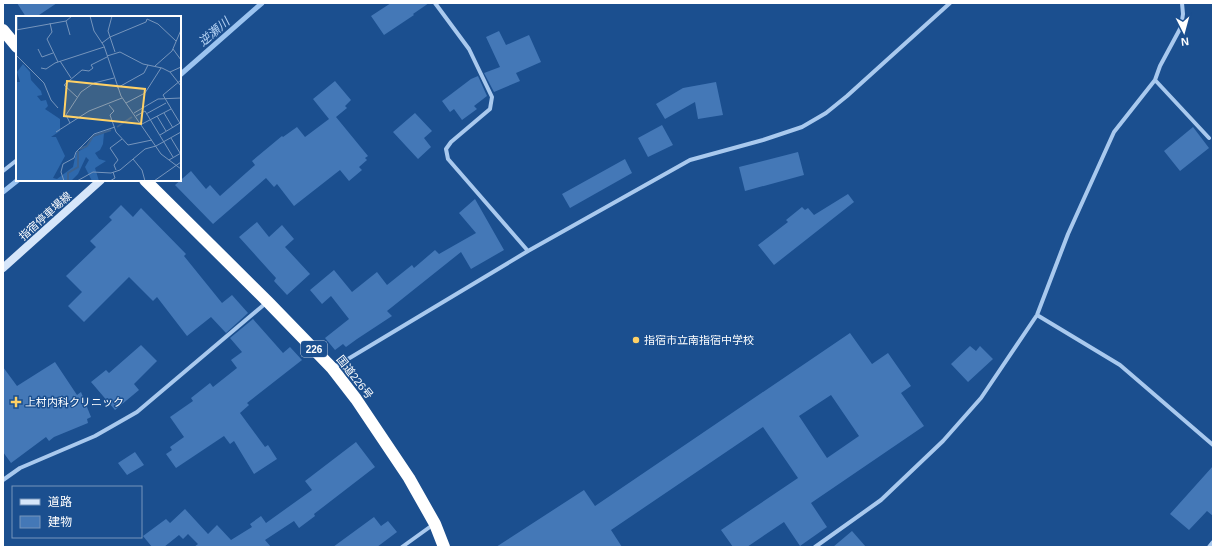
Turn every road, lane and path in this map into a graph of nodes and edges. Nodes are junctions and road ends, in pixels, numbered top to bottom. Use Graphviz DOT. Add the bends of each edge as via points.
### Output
graph roads {
  1 [pos="435,3"];
  2 [pos="950,3"];
  3 [pos="1182,3"];
  4 [pos="3,30"];
  5 [pos="16,46"];
  6 [pos="1155,80"];
  7 [pos="1209,138"];
  8 [pos="16,161"];
  9 [pos="3,171"];
  10 [pos="100,181"];
  11 [pos="146,181"];
  12 [pos="528,251"];
  13 [pos="3,268"];
  14 [pos="268,302"];
  15 [pos="1037,315"];
  16 [pos="332,368"];
  17 [pos="1213,445"];
  18 [pos="3,480"];
  19 [pos="435,524"];
  20 [pos="1213,542"];
  21 [pos="402,547"];
  22 [pos="444,547"];
  23 [pos="815,547"];
  24 [pos="1209,547"];
  1 -- 12 [label="street" via="469,49 492,97 490,109 446,149 448,159"];
  2 -- 12 [label="street" via="826,113 802,127 690,160"];
  3 -- 6 [label="street" via="1182,27"];
  4 -- 5 [label="highway"];
  6 -- 7 [label="street"];
  6 -- 15 [label="street" via="1114,132 1068,234"];
  8 -- 9 [label="street"];
  10 -- 13 [label="main road, 指宿停車場線"];
  11 -- 14 [label="highway, 国道226号 / 226"];
  12 -- 16 [label="street"];
  14 -- 16 [label="highway, 国道226号 / 226"];
  14 -- 18 [label="street" via="138,412 95,436 20,468"];
  15 -- 17 [label="street" via="1120,365"];
  15 -- 23 [label="street" via="981,398 943,440 881,500"];
  16 -- 19 [label="highway, 国道226号 / 226" via="409,478"];
  19 -- 21 [label="street"];
  19 -- 22 [label="highway, 国道226号 / 226"];
  20 -- 24 [label="street"];
}
